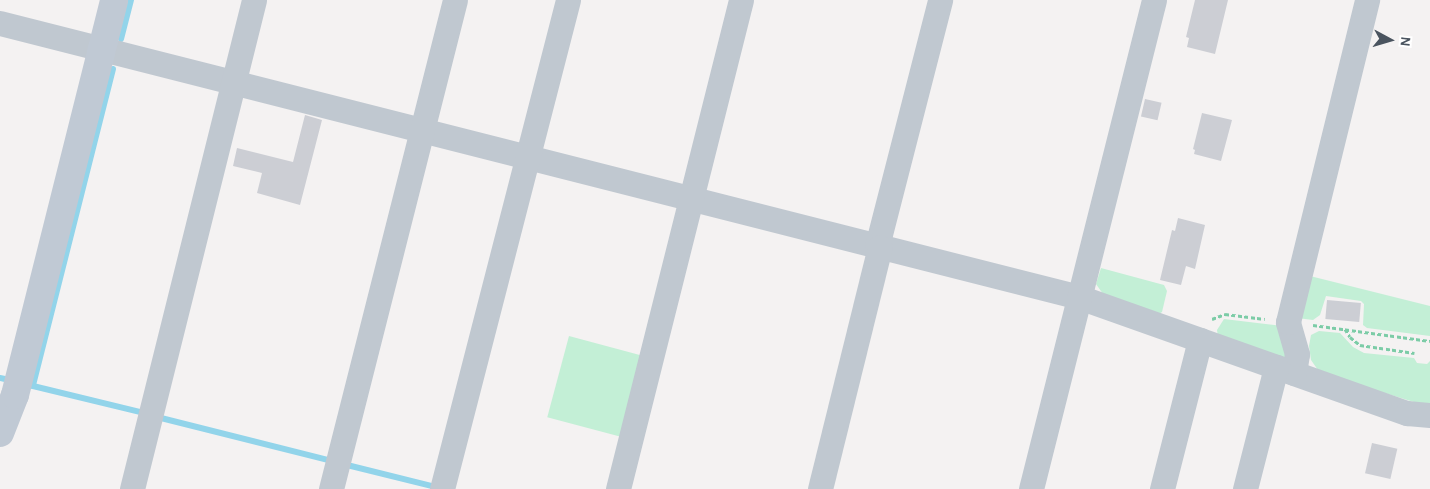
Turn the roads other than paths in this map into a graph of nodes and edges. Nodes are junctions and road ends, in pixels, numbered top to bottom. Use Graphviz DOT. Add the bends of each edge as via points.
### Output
graph roads {
  1 [pos="114,0"];
  2 [pos="254,0"];
  3 [pos="454,0"];
  4 [pos="568,0"];
  5 [pos="741,0"];
  6 [pos="940,0"];
  7 [pos="1154,0"];
  8 [pos="1367,0"];
  9 [pos="0,24"];
  10 [pos="101,49"];
  11 [pos="233,82"];
  12 [pos="421,130"];
  13 [pos="528,157"];
  14 [pos="691,199"];
  15 [pos="879,246"];
  16 [pos="1079,297"];
  17 [pos="1200,340"];
  18 [pos="1285,370"];
  19 [pos="1430,415"];
  20 [pos="0,433"];
  21 [pos="132,489"];
  22 [pos="330,489"];
  23 [pos="442,489"];
  24 [pos="618,489"];
  25 [pos="820,489"];
  26 [pos="1031,489"];
  27 [pos="1162,489"];
  28 [pos="1245,489"];
  1 -- 10 [label="street"];
  2 -- 11 [label="street"];
  3 -- 12 [label="street"];
  4 -- 13 [label="street"];
  5 -- 14 [label="street"];
  6 -- 15 [label="street"];
  7 -- 16 [label="street"];
  8 -- 18 [label="street" via="1288,322 1297,354"];
  9 -- 10 [label="street"];
  10 -- 11 [label="street"];
  10 -- 20 [label="street" via="15,395"];
  11 -- 12 [label="street"];
  11 -- 21 [label="street"];
  12 -- 13 [label="street"];
  12 -- 22 [label="street"];
  13 -- 14 [label="street"];
  13 -- 23 [label="street"];
  14 -- 15 [label="street"];
  14 -- 24 [label="street"];
  15 -- 16 [label="street"];
  15 -- 25 [label="street"];
  16 -- 17 [label="street"];
  16 -- 26 [label="street"];
  17 -- 18 [label="street"];
  17 -- 27 [label="street"];
  18 -- 19 [label="street" via="1407,413"];
  18 -- 28 [label="street"];
}
